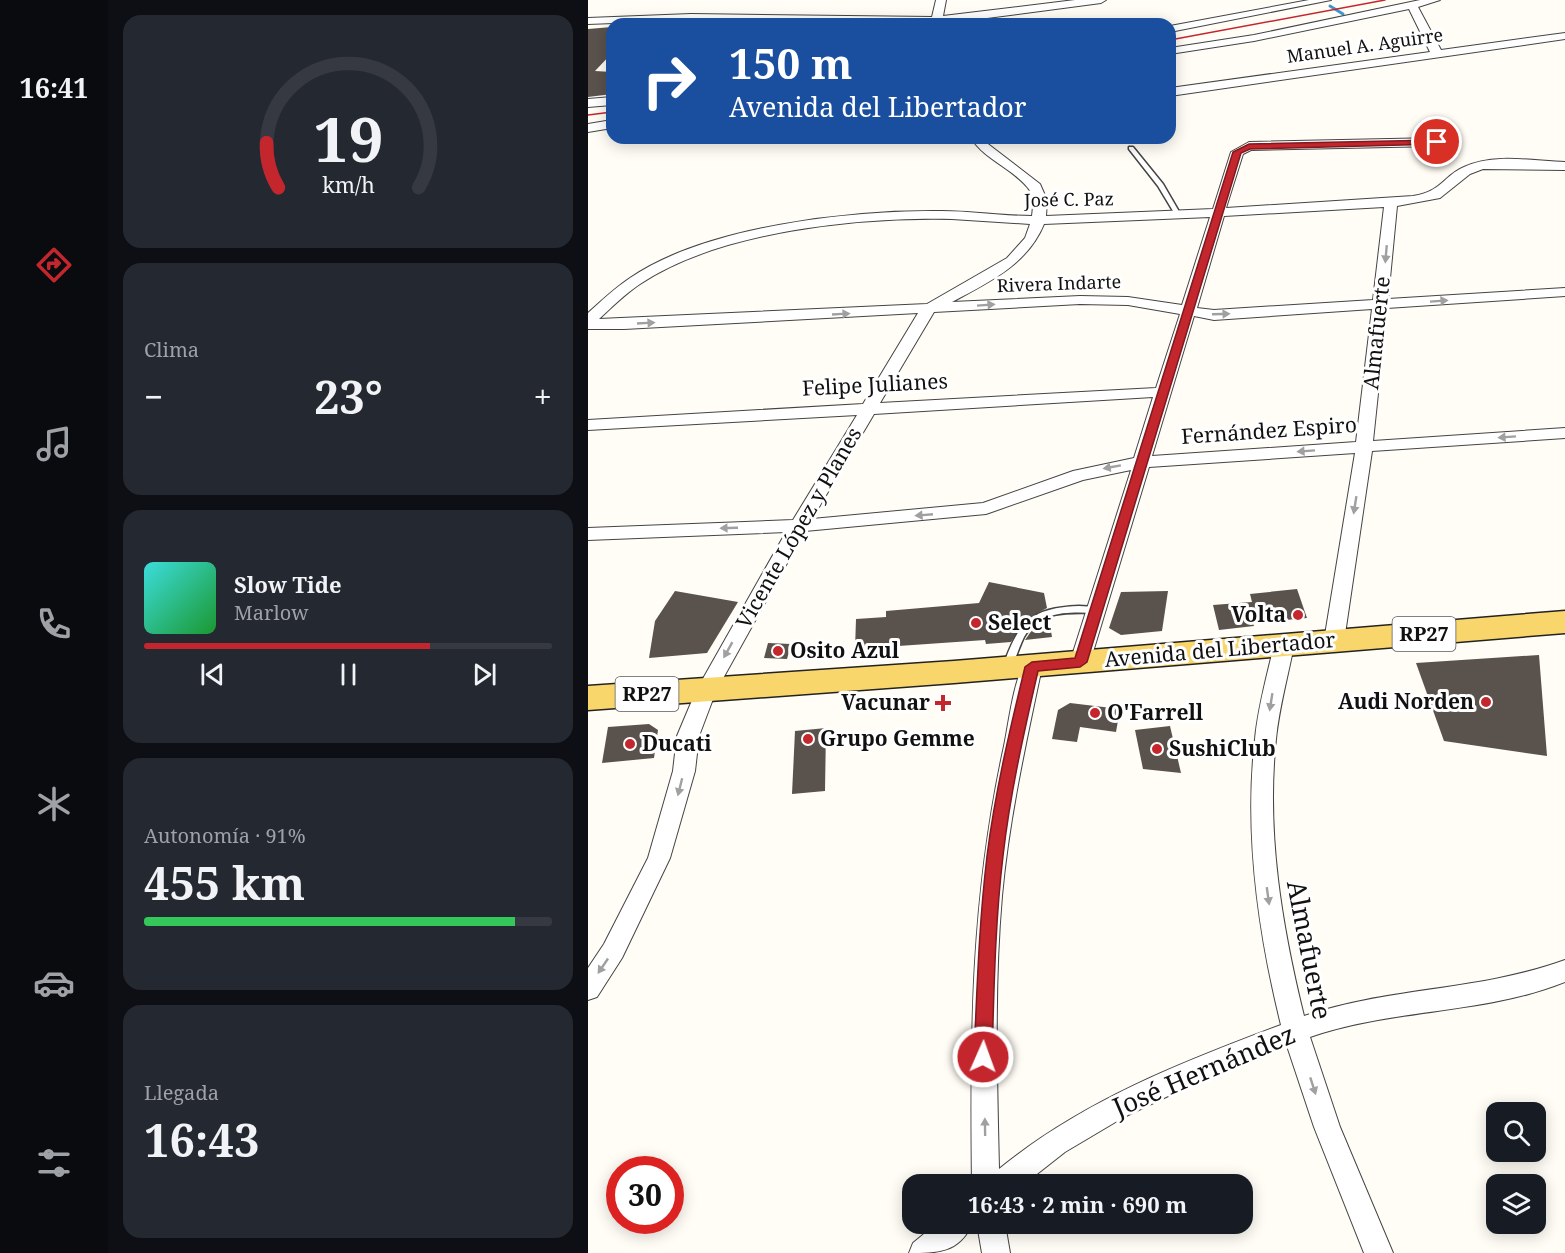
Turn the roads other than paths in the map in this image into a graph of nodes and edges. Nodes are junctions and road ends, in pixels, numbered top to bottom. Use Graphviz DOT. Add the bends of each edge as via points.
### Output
graph roads {
  1 [pos="941,0"];
  2 [pos="1101,0"];
  3 [pos="1326,0"];
  4 [pos="1436,0"];
  5 [pos="1305,2"];
  6 [pos="1412,5"];
  7 [pos="692,16"];
  8 [pos="650,18"];
  9 [pos="773,18"];
  10 [pos="937,18"];
  11 [pos="966,18"];
  12 [pos="606,20"];
  13 [pos="588,21"];
  14 [pos="1176,28"];
  15 [pos="1565,36"];
  16 [pos="1176,50"];
  17 [pos="1437,54"];
  18 [pos="1176,91"];
  19 [pos="606,102"];
  20 [pos="588,104"];
  21 [pos="606,125"];
  22 [pos="588,128"];
  23 [pos="1437,142"];
  24 [pos="981,144"];
  25 [pos="1131,148"];
  26 [pos="1565,166"];
  27 [pos="1391,203"];
  28 [pos="1220,213"];
  29 [pos="1178,214"];
  30 [pos="1039,220"];
  31 [pos="1565,292"];
  32 [pos="1381,305"];
  33 [pos="928,309"];
  34 [pos="1189,313"];
  35 [pos="588,323"];
  36 [pos="1164,392"];
  37 [pos="870,408"];
  38 [pos="588,425"];
  39 [pos="1565,433"];
  40 [pos="1364,447"];
  41 [pos="1142,462"];
  42 [pos="799,526"];
  43 [pos="588,534"];
  44 [pos="1096,610"];
  45 [pos="1565,622"];
  46 [pos="1334,641"];
  47 [pos="1284,645"];
  48 [pos="1080,662"];
  49 [pos="1019,668"];
  50 [pos="706,691"];
  51 [pos="588,698"];
  52 [pos="1565,971"];
  53 [pos="588,989"];
  54 [pos="1295,1031"];
  55 [pos="986,1174"];
  56 [pos="1014,1174"];
  57 [pos="946,1234"];
  58 [pos="993,1234"];
  59 [pos="923,1253"];
  60 [pos="996,1253"];
  61 [pos="1379,1253"];
  1 -- 10 [label="street"];
  2 -- 11 [label="street"];
  3 -- 5 [label="street"];
  4 -- 6 [label="street"];
  5 -- 14 [label="street"];
  6 -- 16 [label="street" via="1254,39"];
  6 -- 17 [label="street"];
  7 -- 8 [label="street"];
  7 -- 9 [label="street"];
  12 -- 13 [label="street"];
  15 -- 17 [label="street, Manuel A. Aguirre"];
  17 -- 18 [label="street, Manuel A. Aguirre"];
  19 -- 20 [label="street"];
  21 -- 22 [label="street"];
  23 -- 28 [label="street" via="1249,146 1237,152"];
  24 -- 30 [label="street" via="1035,187 1040,200"];
  25 -- 29 [label="lane"];
  26 -- 27 [label="street, José C. Paz" via="1485,165 1471,168 1434,195"];
  27 -- 28 [label="street, José C. Paz"];
  27 -- 32 [label="street, Almafuerte, one-way"];
  28 -- 29 [label="street, José C. Paz"];
  28 -- 34 [label="street"];
  29 -- 30 [label="street, José C. Paz"];
  30 -- 33 [label="street" via="1031,238 1012,261"];
  30 -- 35 [label="street, José C. Paz" via="889,216 721,243 676,259 637,279"];
  32 -- 31 [label="street, Rivera Indarte, one-way"];
  34 -- 32 [label="street, Rivera Indarte, one-way" via="1214,315"];
  32 -- 40 [label="street, Almafuerte"];
  33 -- 34 [label="street, Rivera Indarte, one-way" via="1080,300 1128,301"];
  35 -- 33 [label="street, Rivera Indarte, one-way"];
  33 -- 37 [label="street, Vicente López y Planes"];
  34 -- 36 [label="street"];
  36 -- 37 [label="street, Felipe Julianes"];
  36 -- 41 [label="street"];
  37 -- 38 [label="street, Felipe Julianes"];
  37 -- 42 [label="street, Vicente López y Planes"];
  39 -- 40 [label="street, Fernández Espiro, one-way"];
  40 -- 41 [label="street, Fernández Espiro, one-way"];
  40 -- 46 [label="street, Almafuerte, one-way"];
  41 -- 42 [label="street, Fernández Espiro, one-way" via="1079,475 986,508"];
  41 -- 44 [label="street"];
  42 -- 43 [label="street, Fernández Espiro, one-way"];
  42 -- 50 [label="street, Vicente López y Planes, one-way"];
  44 -- 48 [label="street"];
  44 -- 49 [label="lane" via="1060,608 1041,613 1023,628"];
  45 -- 46 [label="main road, Avenida del Libertador / RP27"];
  46 -- 47 [label="main road, Avenida del Libertador / RP27"];
  47 -- 48 [label="main road, Avenida del Libertador / RP27"];
  47 -- 54 [label="street, Almafuerte, one-way" via="1271,696 1262,812 1275,941"];
  48 -- 49 [label="main road, Avenida del Libertador / RP27"];
  49 -- 50 [label="main road, Avenida del Libertador / RP27"];
  55 -- 49 [label="street, one-way" via="983,1057 987,951"];
  50 -- 51 [label="main road, Avenida del Libertador / RP27"];
  50 -- 53 [label="street, Vicente López y Planes, one-way" via="688,736 684,771 659,858 614,951"];
  52 -- 54 [label="street, José Hernández" via="1522,987 1359,1012"];
  54 -- 56 [label="street, José Hernández" via="1148,1090 1075,1130"];
  54 -- 61 [label="street, Almafuerte, one-way" via="1328,1132"];
  57 -- 59 [label="street"];
  58 -- 60 [label="street"];
}
